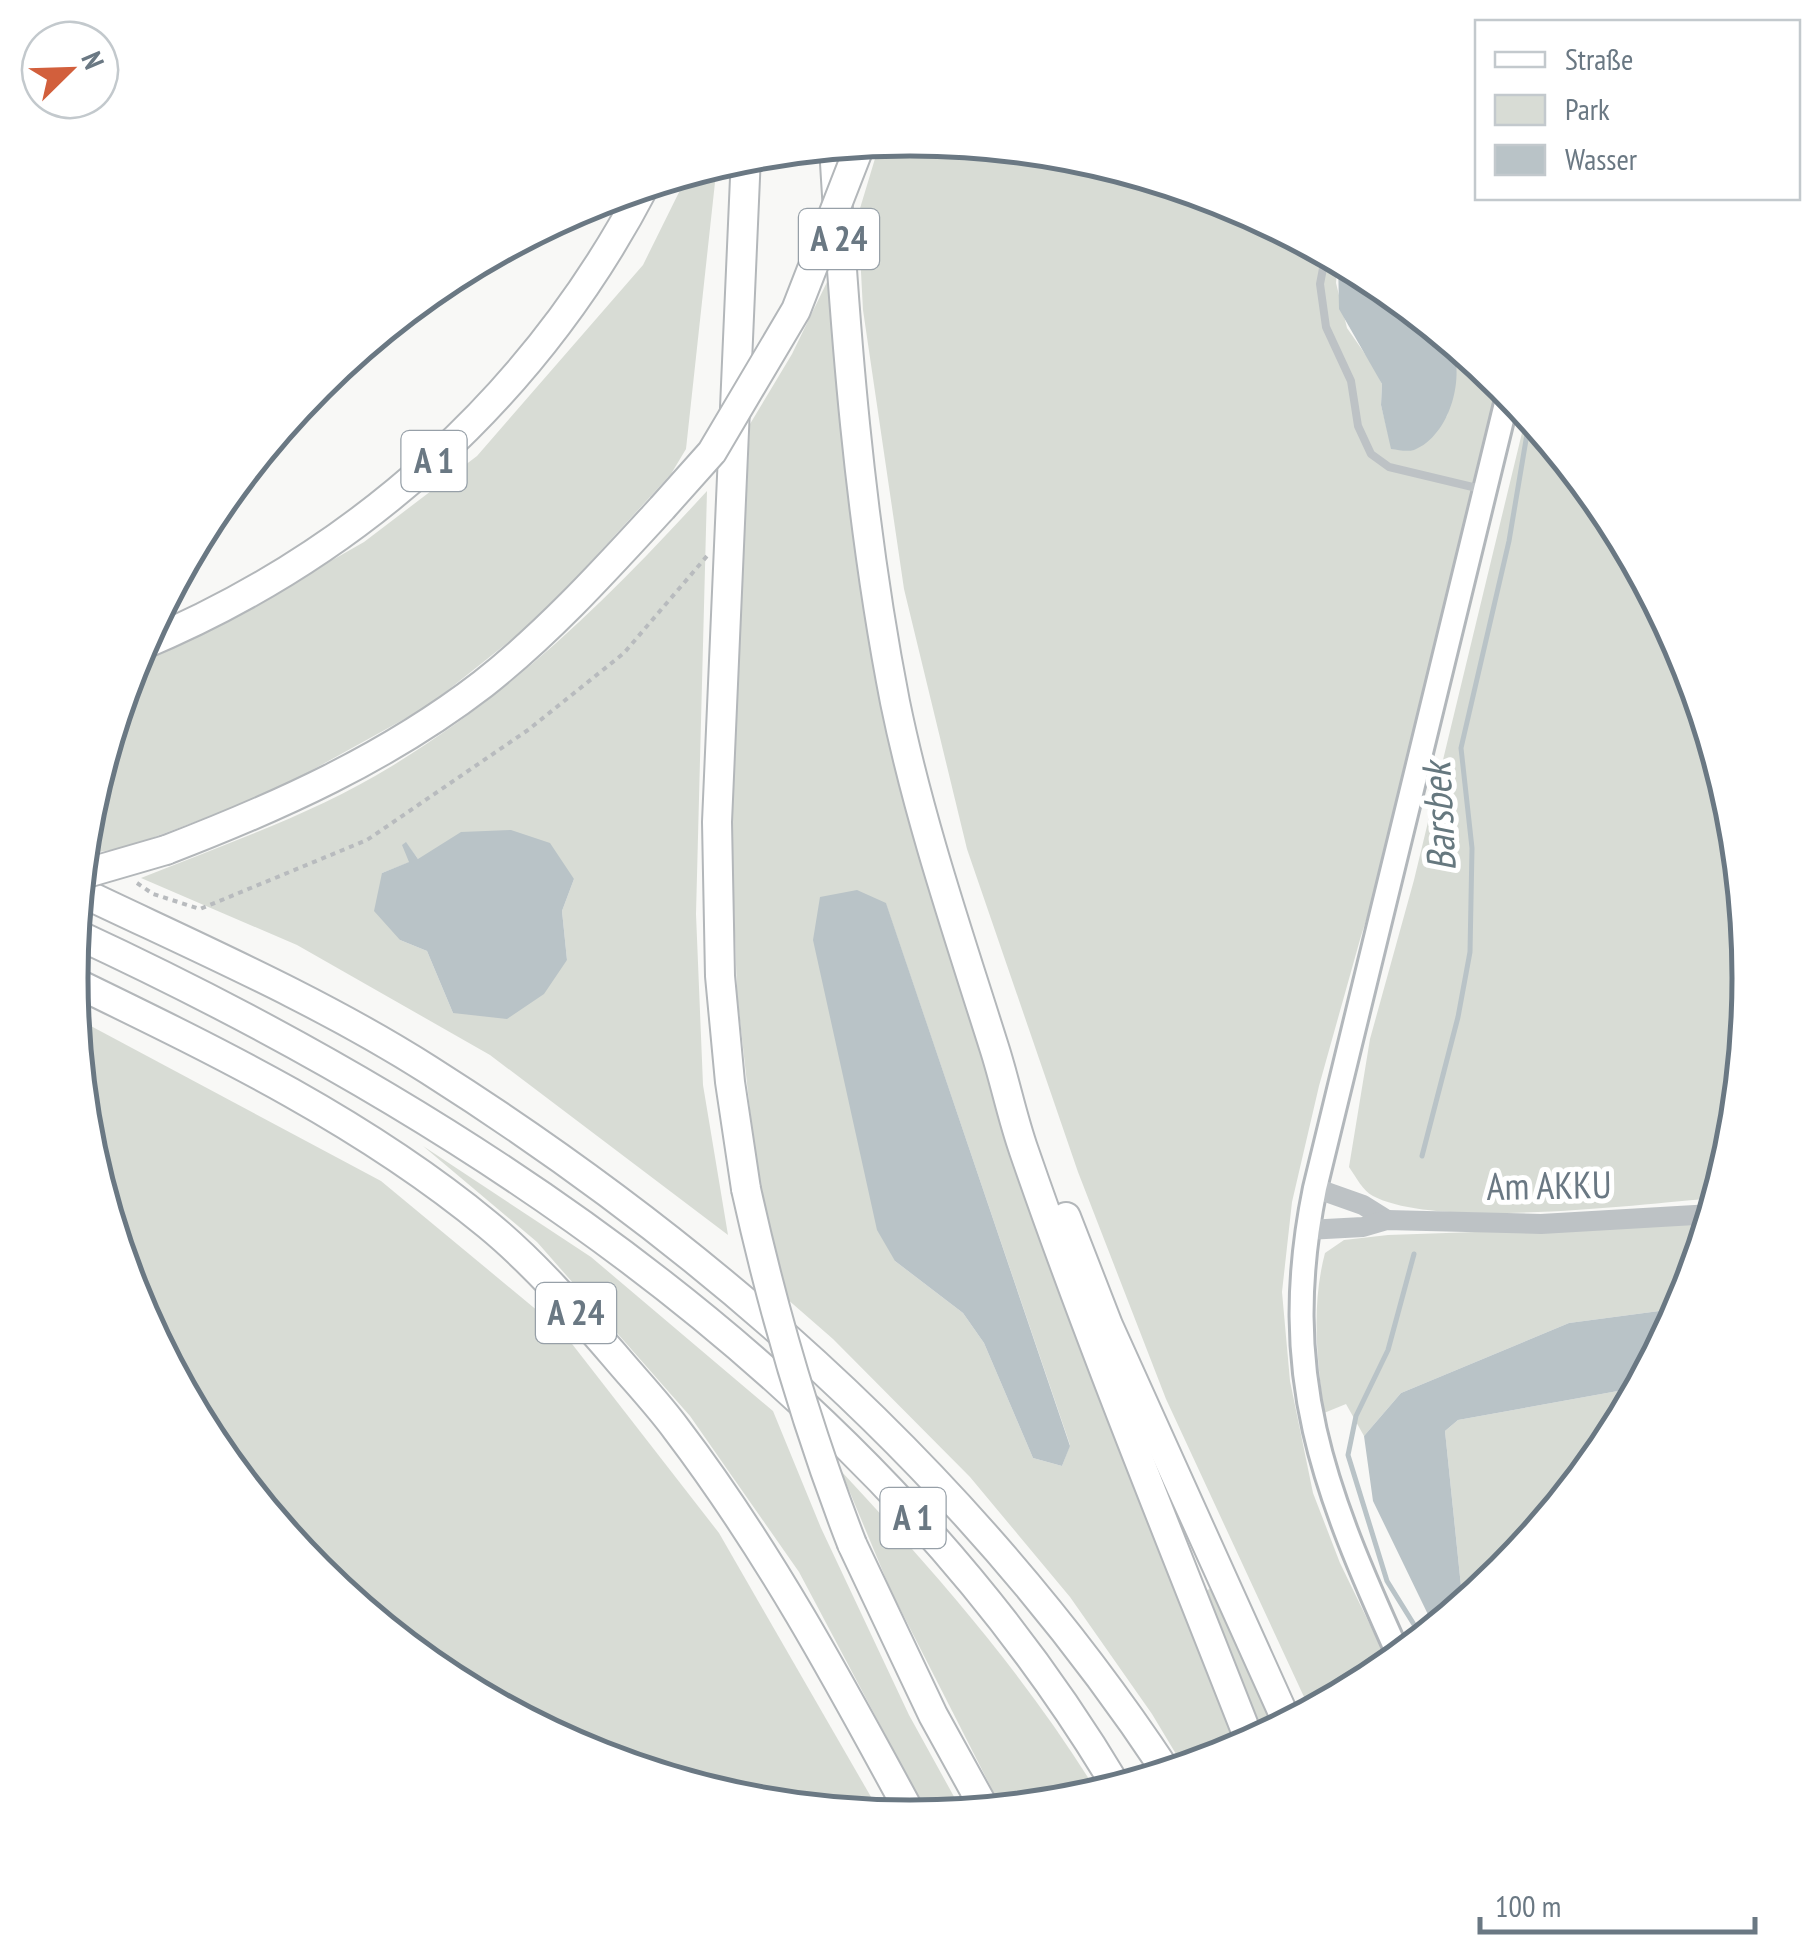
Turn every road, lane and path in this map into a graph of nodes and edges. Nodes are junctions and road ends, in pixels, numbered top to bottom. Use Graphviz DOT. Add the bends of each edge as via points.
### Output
graph roads {
  1 [pos="855,158"];
  2 [pos="835,160"];
  3 [pos="745,173"];
  4 [pos="634,205"];
  5 [pos="1323,267"];
  6 [pos="1504,411"];
  7 [pos="1486,490"];
  8 [pos="730,531"];
  9 [pos="163,636"];
  10 [pos="95,871"];
  11 [pos="138,883"];
  12 [pos="92,899"];
  13 [pos="89,940"];
  14 [pos="88,989"];
  15 [pos="996,1052"];
  16 [pos="1316,1188"];
  17 [pos="1697,1215"];
  18 [pos="1386,1220"];
  19 [pos="1307,1230"];
  20 [pos="1066,1636"];
  21 [pos="1394,1643"];
  22 [pos="1282,1712"];
  23 [pos="1244,1729"];
  24 [pos="1160,1761"];
  25 [pos="1146,1766"];
  26 [pos="1109,1776"];
  27 [pos="979,1798"];
  28 [pos="904,1801"];
  1 -- 10 [label="highway, bridge" via="796,310 712,452 571,607 482,684 363,762 283,804"];
  2 -- 15 [label="highway, A 24" via="867,542 942,883"];
  3 -- 8 [label="highway, A 24"];
  4 -- 9 [label="highway, A 1" via="544,346 450,448 299,564"];
  5 -- 7 [label="lane" via="1326,327 1352,381 1358,426 1371,454 1389,467"];
  6 -- 7 [label="main road"];
  7 -- 16 [label="main road"];
  8 -- 11 [label="path" via="624,653 528,730 367,840 200,909"];
  8 -- 27 [label="highway, A 24, bridge" via="717,822 720,957 746,1189 818,1456 852,1544"];
  12 -- 20 [label="highway, A 1" via="427,1069 690,1255 773,1322 908,1452"];
  13 -- 26 [label="highway, A 1" via="299,1044 460,1140 746,1354 879,1480 988,1604"];
  14 -- 28 [label="highway, A 24" via="288,1090 381,1146 489,1226 581,1318 676,1428 811,1631"];
  15 -- 22 [label="highway, A 24" via="1108,1325"];
  15 -- 23 [label="highway, A 24" via="1021,1145 1088,1332"];
  16 -- 18 [label="street, Am AKKU"];
  16 -- 19 [label="main road"];
  17 -- 18 [label="street, Am AKKU" via="1541,1224"];
  18 -- 19 [label="street, Am AKKU"];
  19 -- 21 [label="main road" via="1300,1329 1311,1417 1334,1502"];
  20 -- 24 [label="highway, A 1"];
  20 -- 25 [label="highway, A 1"];
}
